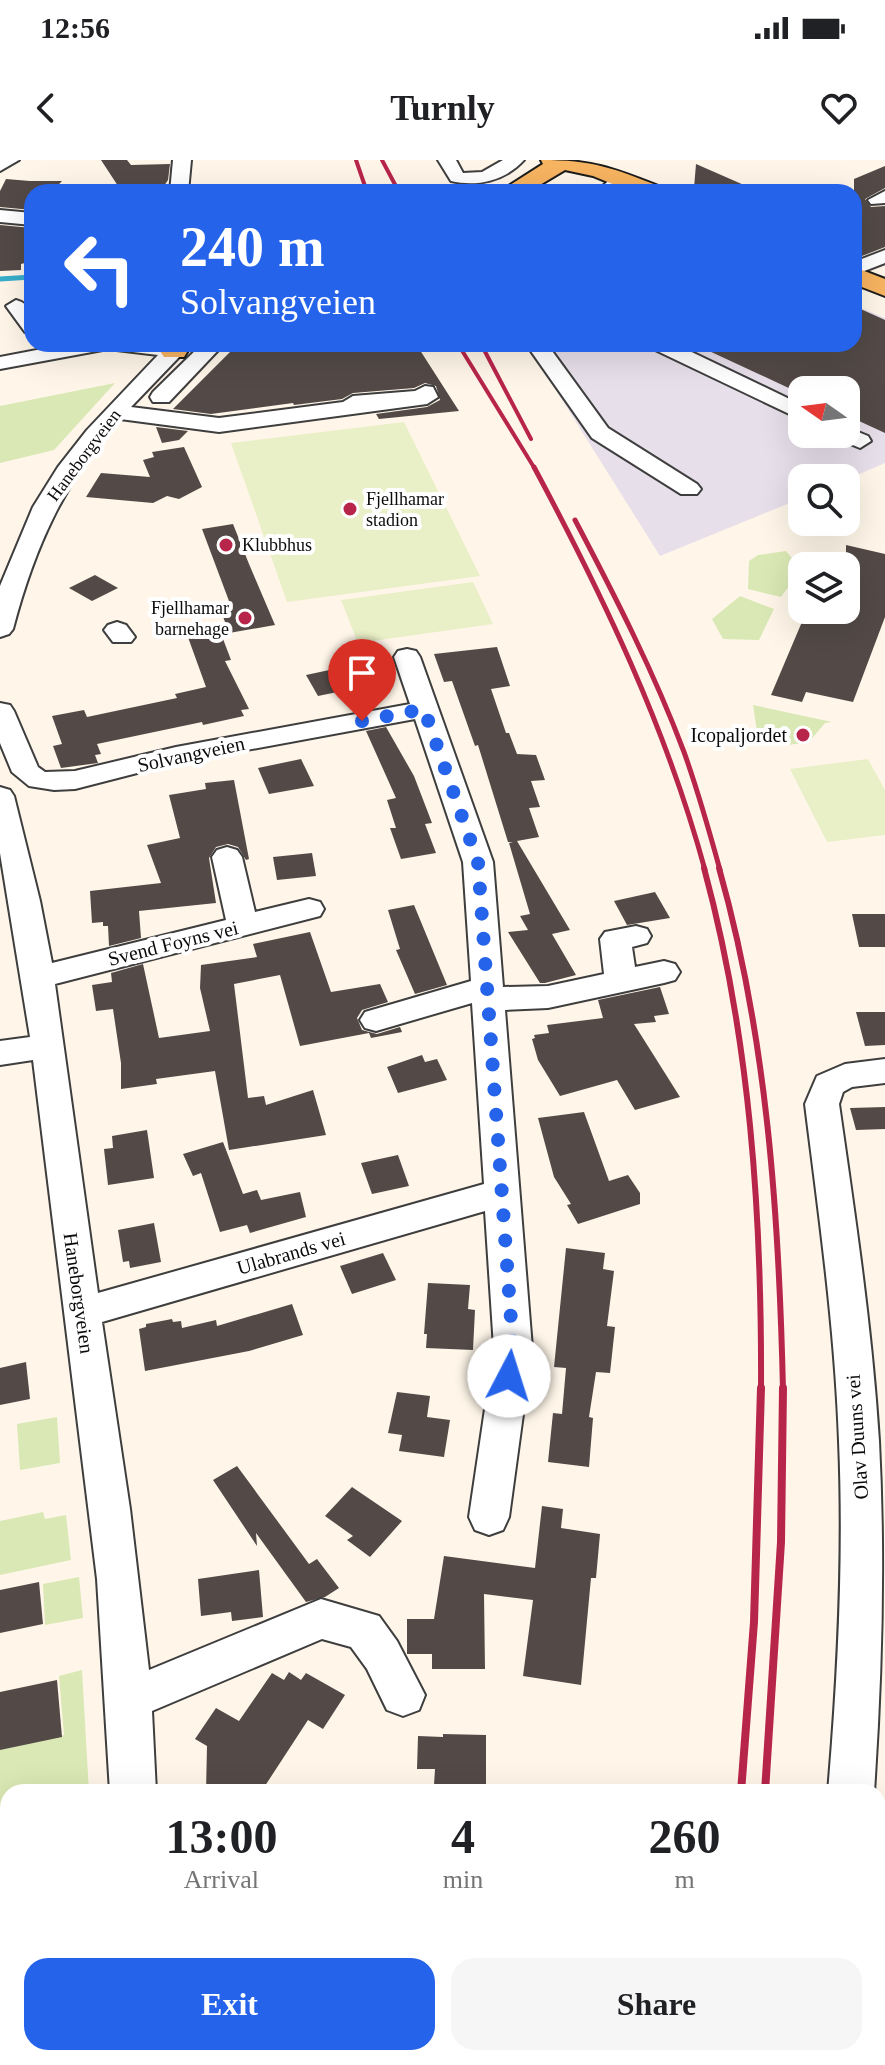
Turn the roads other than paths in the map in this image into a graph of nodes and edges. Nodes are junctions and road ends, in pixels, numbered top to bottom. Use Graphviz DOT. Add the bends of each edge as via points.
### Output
graph roads {
  1 [pos="10,160"];
  2 [pos="182,160"];
  3 [pos="447,160"];
  4 [pos="515,160"];
  5 [pos="559,161"];
  6 [pos="0,166"];
  7 [pos="180,184"];
  8 [pos="524,184"];
  9 [pos="609,184"];
  10 [pos="0,216"];
  11 [pos="24,218"];
  12 [pos="885,256"];
  13 [pos="862,268"];
  14 [pos="862,276"];
  15 [pos="885,288"];
  16 [pos="16,306"];
  17 [pos="24,317"];
  18 [pos="36,352"];
  19 [pos="171,352"];
  20 [pos="206,352"];
  21 [pos="542,352"];
  22 [pos="675,352"];
  23 [pos="0,363"];
  24 [pos="425,392"];
  25 [pos="788,406"];
  26 [pos="115,412"];
  27 [pos="156,416"];
  28 [pos="689,489"];
  29 [pos="4,598"];
  30 [pos="0,629"];
  31 [pos="407,657"];
  32 [pos="424,709"];
  33 [pos="0,711"];
  34 [pos="2,807"];
  35 [pos="227,857"];
  36 [pos="10,876"];
  37 [pos="309,909"];
  38 [pos="243,926"];
  39 [pos="636,936"];
  40 [pos="664,972"];
  41 [pos="36,978"];
  42 [pos="620,980"];
  43 [pos="488,993"];
  44 [pos="376,1020"];
  45 [pos="45,1047"];
  46 [pos="0,1053"];
  47 [pos="885,1071"];
  48 [pos="501,1193"];
  49 [pos="82,1313"];
  50 [pos="873,1488"];
  51 [pos="489,1517"];
  52 [pos="872,1678"];
  53 [pos="403,1695"];
  54 [pos="130,1698"];
  55 [pos="133,1784"];
  56 [pos="852,1784"];
  1 -- 6 [label="street"];
  2 -- 7 [label="street"];
  3 -- 4 [label="street" via="457,177 471,179 492,176"];
  5 -- 8 [label="main road"];
  5 -- 9 [label="main road"];
  10 -- 11 [label="street"];
  12 -- 13 [label="street"];
  14 -- 15 [label="main road"];
  16 -- 17 [label="street"];
  18 -- 23 [label="street"];
  19 -- 26 [label="street, Haneborgveien"];
  20 -- 27 [label="street" via="160,397"];
  21 -- 28 [label="street" via="600,433"];
  22 -- 25 [label="street"];
  24 -- 27 [label="street" via="427,397 219,425"];
  26 -- 27 [label="street"];
  26 -- 29 [label="street, Haneborgveien" via="52,493"];
  29 -- 30 [label="street, Haneborgveien"];
  31 -- 32 [label="street"];
  32 -- 33 [label="street, Solvangveien" via="54,781 26,772"];
  32 -- 43 [label="street" via="478,862"];
  34 -- 36 [label="street, Haneborgveien"];
  35 -- 38 [label="street"];
  36 -- 41 [label="street, Haneborgveien"];
  37 -- 38 [label="street, Svend Foyns vei"];
  38 -- 41 [label="street, Svend Foyns vei"];
  39 -- 42 [label="street" via="616,939"];
  40 -- 42 [label="street"];
  41 -- 45 [label="street, Haneborgveien"];
  42 -- 43 [label="street" via="548,997"];
  43 -- 44 [label="street"];
  43 -- 48 [label="street"];
  45 -- 46 [label="street"];
  45 -- 49 [label="street, Haneborgveien"];
  47 -- 50 [label="street, Olav Duuns vei" via="845,1076 829,1085 822,1104"];
  48 -- 49 [label="street, Ulabrands vei"];
  48 -- 51 [label="street" via="513,1348"];
  49 -- 54 [label="street, Haneborgveien"];
  50 -- 52 [label="street, Olav Duuns vei"];
  52 -- 56 [label="street, Olav Duuns vei"];
  53 -- 54 [label="street" via="364,1630 321,1619"];
  54 -- 55 [label="street, Haneborgveien"];
}
